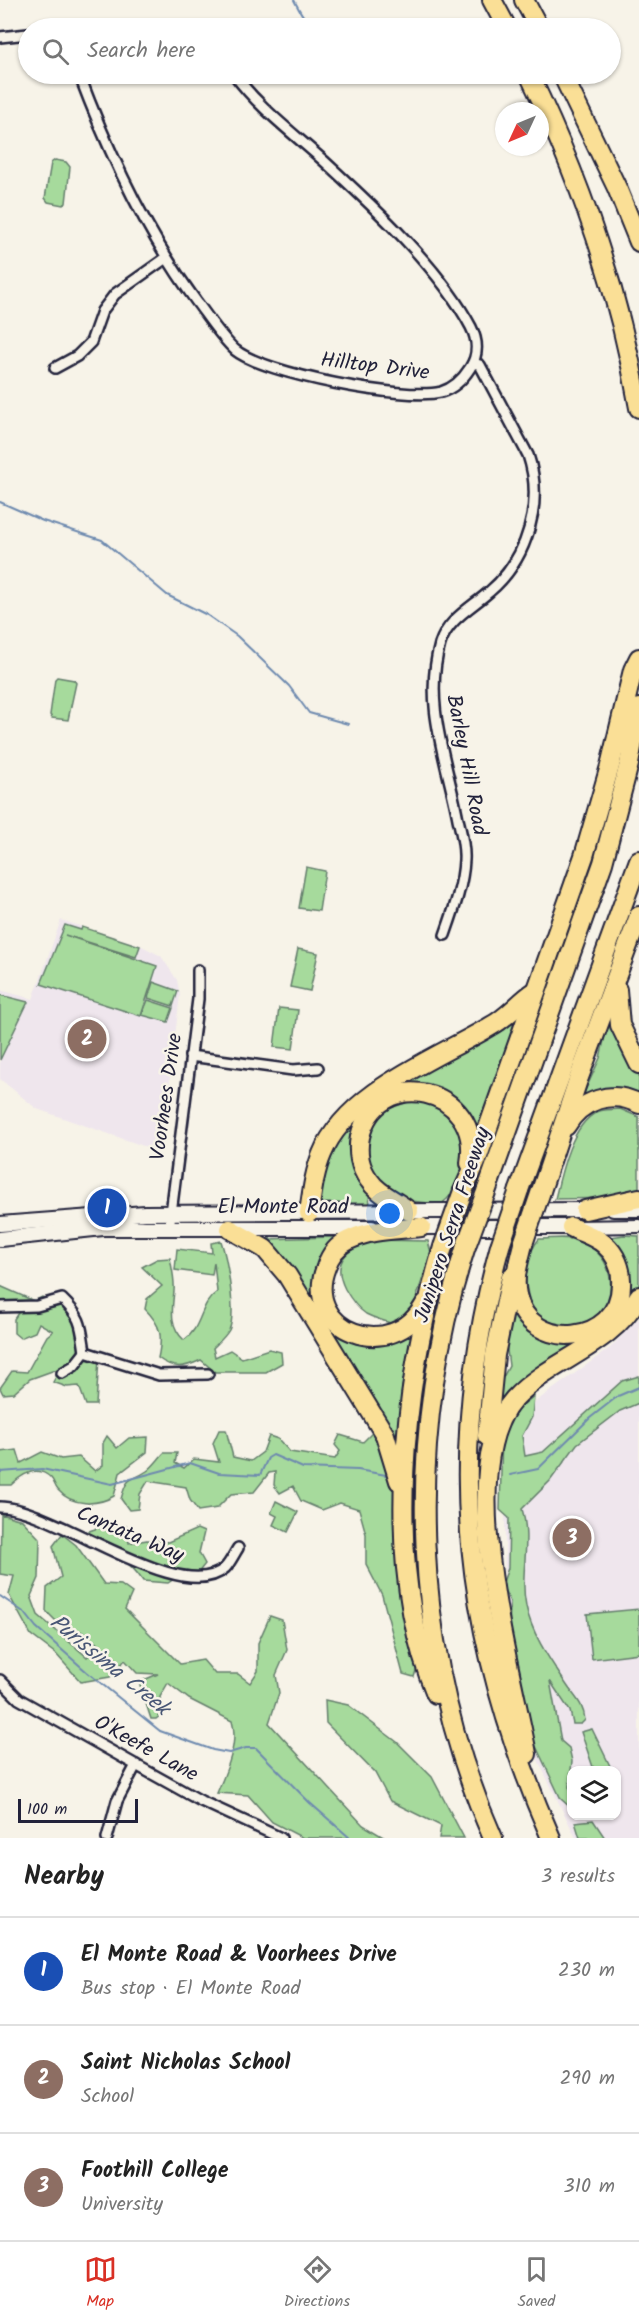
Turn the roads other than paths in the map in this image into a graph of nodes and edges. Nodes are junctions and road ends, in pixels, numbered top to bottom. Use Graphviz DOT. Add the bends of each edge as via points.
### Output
graph roads {
  1 [pos="492,0"];
  2 [pos="524,0"];
  3 [pos="533,0"];
  4 [pos="502,18"];
  5 [pos="535,18"];
  6 [pos="538,18"];
  7 [pos="18,35"];
  8 [pos="0,37"];
  9 [pos="84,84"];
  10 [pos="242,84"];
  11 [pos="534,84"];
  12 [pos="567,84"];
  13 [pos="639,242"];
  14 [pos="166,258"];
  15 [pos="473,363"];
  16 [pos="55,368"];
  17 [pos="639,408"];
  18 [pos="639,658"];
  19 [pos="639,708"];
  20 [pos="639,860"];
  21 [pos="639,916"];
  22 [pos="445,935"];
  23 [pos="198,970"];
  24 [pos="621,970"];
  25 [pos="538,989"];
  26 [pos="190,1056"];
  27 [pos="639,1064"];
  28 [pos="318,1068"];
  29 [pos="639,1104"];
  30 [pos="551,1160"];
  31 [pos="463,1191"];
  32 [pos="639,1198"];
  33 [pos="585,1210"];
  34 [pos="639,1210"];
  35 [pos="409,1211"];
  36 [pos="170,1213"];
  37 [pos="309,1213"];
  38 [pos="0,1224"];
  39 [pos="639,1226"];
  40 [pos="421,1227"];
  41 [pos="571,1227"];
  42 [pos="169,1229"];
  43 [pos="230,1229"];
  44 [pos="0,1239"];
  45 [pos="523,1244"];
  46 [pos="429,1294"];
  47 [pos="639,1296"];
  48 [pos="0,1307"];
  49 [pos="85,1352"];
  50 [pos="63,1373"];
  51 [pos="208,1374"];
  52 [pos="489,1463"];
  53 [pos="0,1507"];
  54 [pos="405,1541"];
  55 [pos="238,1548"];
  56 [pos="0,1680"];
  57 [pos="453,1734"];
  58 [pos="135,1765"];
  59 [pos="533,1797"];
  60 [pos="107,1838"];
  61 [pos="281,1838"];
  62 [pos="493,1838"];
  63 [pos="551,1838"];
  1 -- 4 [label="highway"];
  2 -- 5 [label="highway"];
  3 -- 6 [label="highway"];
  7 -- 8 [label="street"];
  9 -- 14 [label="street, Hilltop Drive" via="112,158"];
  10 -- 15 [label="street" via="326,162 434,273 472,329 478,344"];
  11 -- 17 [label="highway" via="589,211 619,309"];
  12 -- 13 [label="highway"];
  14 -- 15 [label="street, Hilltop Drive" via="221,335 236,350 271,367 346,386 424,394 451,388"];
  14 -- 16 [label="street" via="115,294 102,311 91,342 77,356"];
  15 -- 22 [label="street, Barley Hill Road" via="480,365 528,455 534,494 530,525 518,557 496,586 453,622 441,641 437,659 433,702 464,860"];
  18 -- 25 [label="highway" via="584,856"];
  19 -- 57 [label="highway, Junipero Serra Freeway, bridge" via="603,863 466,1246 436,1362 424,1507 432,1610"];
  20 -- 59 [label="highway, bridge" via="500,1246 473,1369 467,1449 471,1558 487,1652 516,1757"];
  21 -- 24 [label="highway"];
  23 -- 26 [label="street, Voorhees Drive"];
  24 -- 27 [label="highway" via="618,1015"];
  24 -- 30 [label="highway"];
  25 -- 31 [label="highway"];
  25 -- 37 [label="highway" via="494,1025 384,1087 352,1112 322,1154"];
  26 -- 28 [label="street" via="293,1070"];
  26 -- 36 [label="street, Voorhees Drive"];
  29 -- 30 [label="highway" via="604,1097 585,1105 570,1120"];
  30 -- 45 [label="highway, bridge"];
  31 -- 35 [label="highway" via="472,1146 463,1119 450,1104 432,1094 396,1095 381,1103 365,1123 359,1140 360,1160 375,1188"];
  31 -- 46 [label="highway, bridge"];
  32 -- 33 [label="highway"];
  33 -- 34 [label="street, El Monte Road"];
  33 -- 35 [label="main road, El Monte Road"];
  35 -- 37 [label="main road, El Monte Road"];
  36 -- 37 [label="main road, El Monte Road"];
  36 -- 38 [label="main road, El Monte Road"];
  36 -- 42 [label="street, Voorhees Drive"];
  39 -- 41 [label="street, El Monte Road"];
  40 -- 41 [label="main road, El Monte Road"];
  40 -- 43 [label="main road, El Monte Road"];
  40 -- 46 [label="highway" via="371,1232 347,1241 329,1260 323,1276 323,1294 329,1312 343,1327 372,1337 392,1334 408,1325"];
  41 -- 45 [label="highway" via="605,1245 617,1261 622,1281 613,1313 585,1334 549,1333 526,1315 516,1286"];
  42 -- 43 [label="main road, El Monte Road"];
  42 -- 44 [label="main road, El Monte Road" via="103,1228"];
  43 -- 54 [label="highway" via="265,1249 281,1265 378,1421 396,1467"];
  45 -- 52 [label="highway" via="513,1266 495,1355 488,1426"];
  46 -- 54 [label="highway" via="408,1428"];
  47 -- 52 [label="highway" via="615,1329 515,1398 496,1426"];
  48 -- 49 [label="street" via="37,1306 62,1299 78,1314"];
  49 -- 50 [label="street"];
  49 -- 51 [label="street" via="159,1375"];
  52 -- 59 [label="highway" via="488,1528 493,1575"];
  53 -- 55 [label="street, Cantata Way" via="55,1523 116,1553 190,1579 225,1568"];
  54 -- 57 [label="highway" via="410,1593 422,1650 431,1684"];
  56 -- 58 [label="street, O'Keefe Lane" via="19,1699"];
  57 -- 62 [label="highway, Junipero Serra Freeway"];
  58 -- 60 [label="street" via="117,1801"];
  58 -- 61 [label="street, O'Keefe Lane"];
  59 -- 63 [label="highway"];
}
